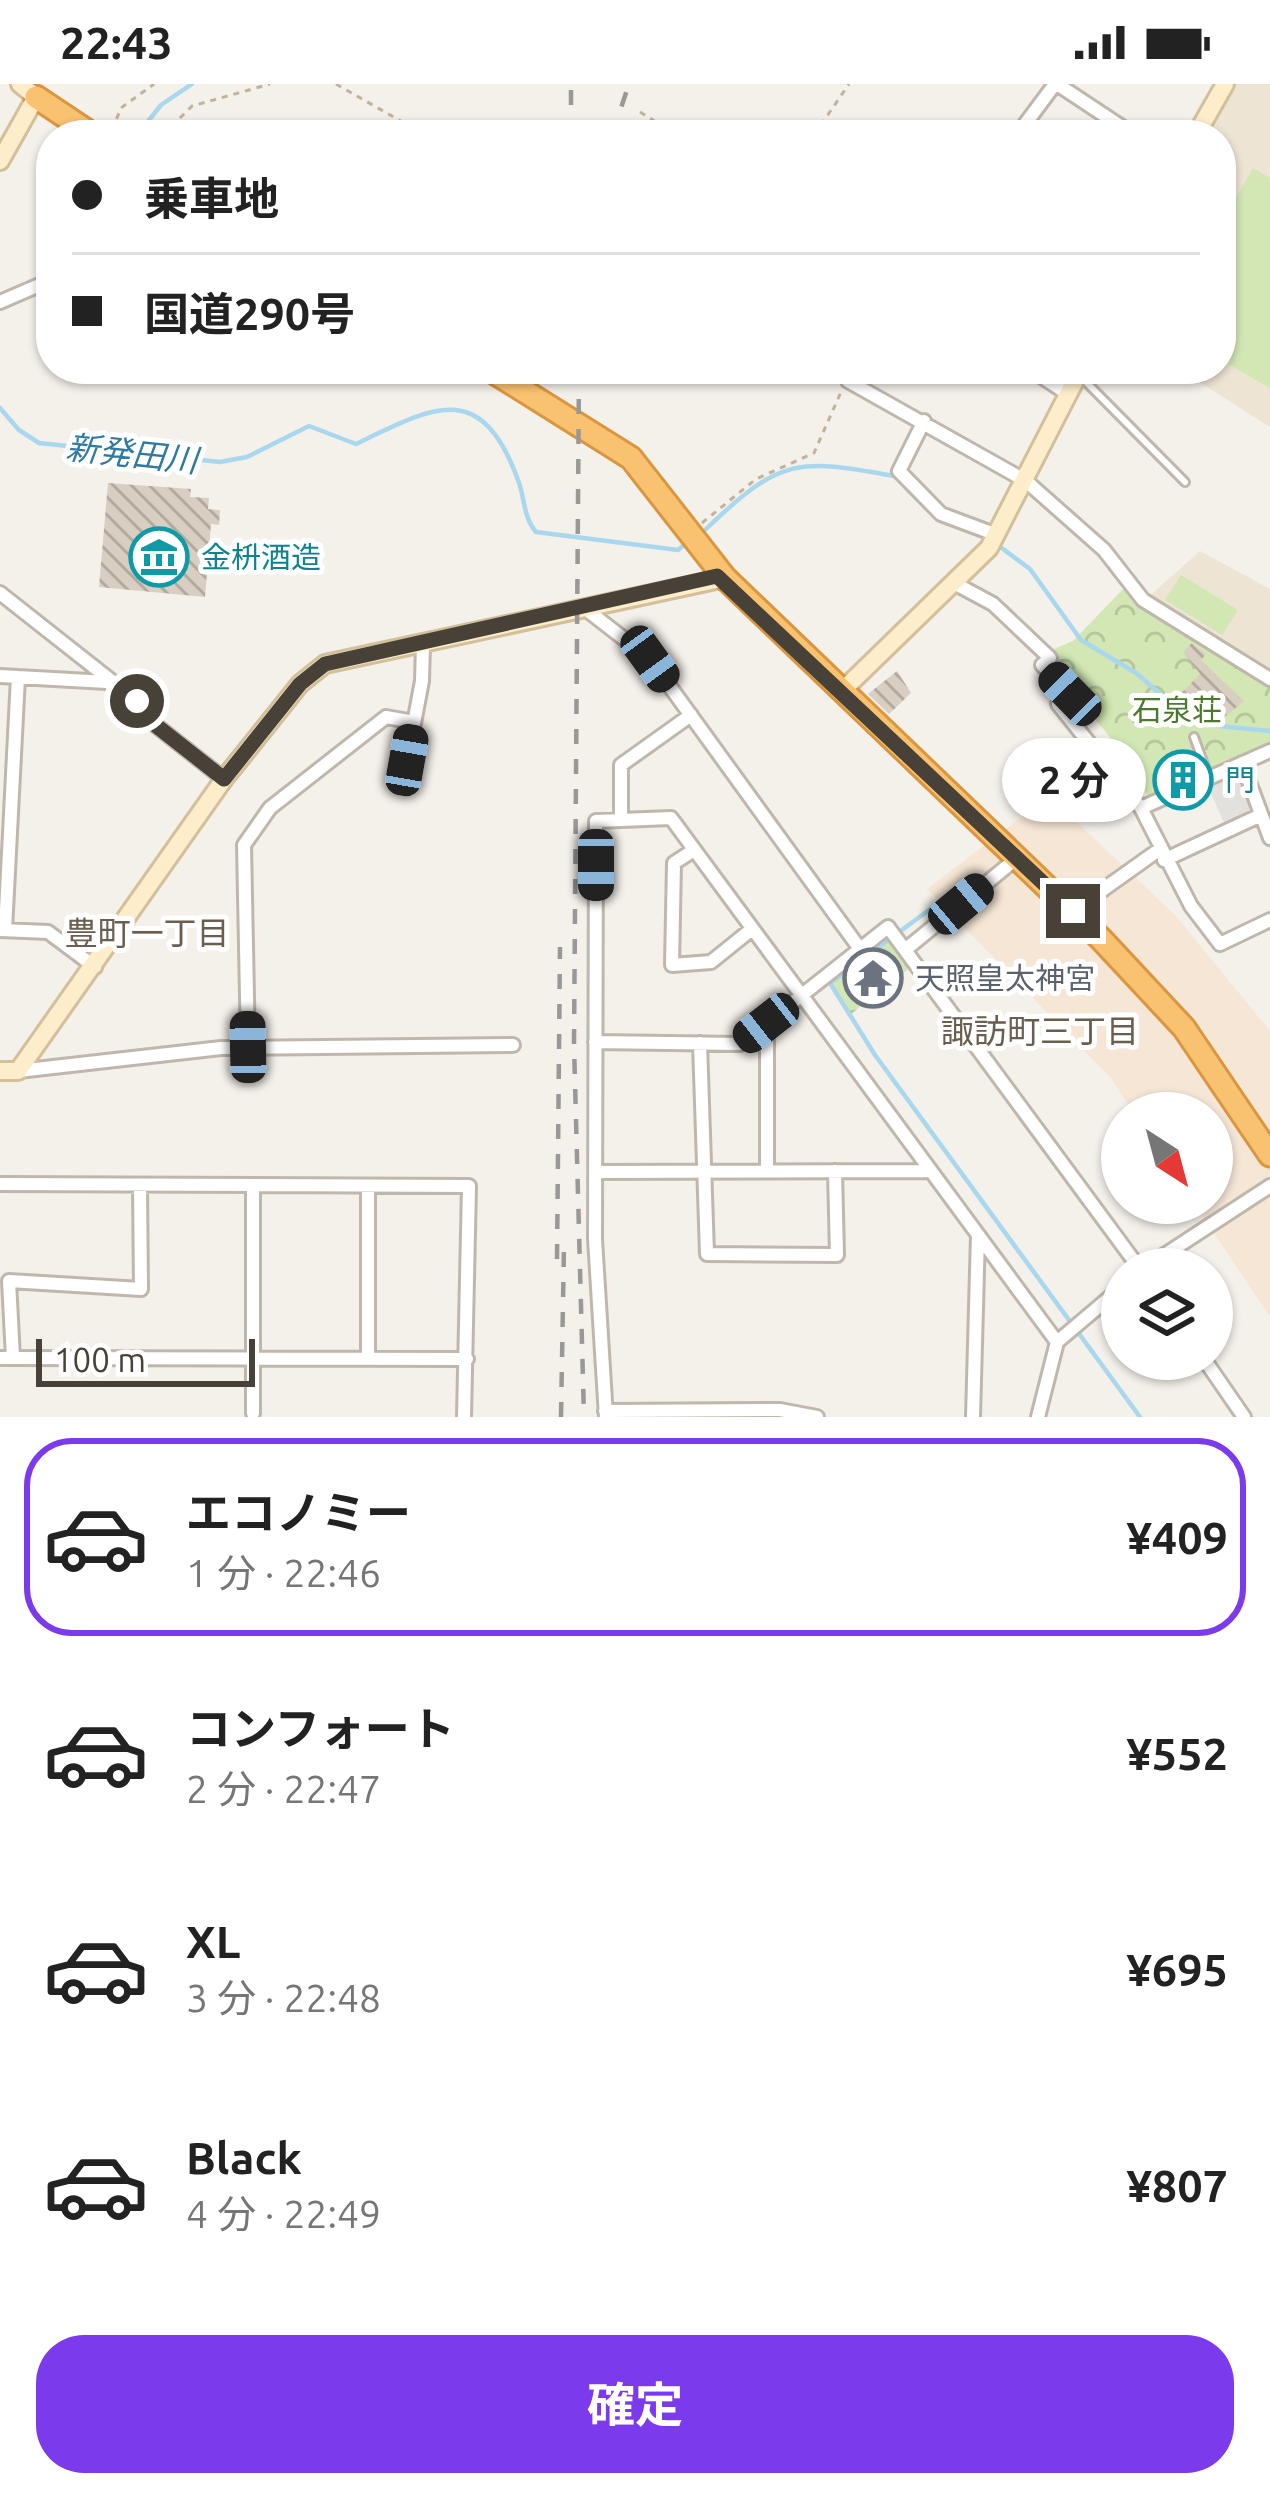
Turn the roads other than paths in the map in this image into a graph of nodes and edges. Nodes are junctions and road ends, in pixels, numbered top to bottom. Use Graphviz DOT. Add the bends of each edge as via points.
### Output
graph roads {
  1 [pos="1056,84"];
  2 [pos="1225,84"];
  3 [pos="28,91"];
  4 [pos="71,120"];
  5 [pos="1028,120"];
  6 [pos="1111,120"];
  7 [pos="1205,120"];
  8 [pos="0,161"];
  9 [pos="36,286"];
  10 [pos="0,302"];
  11 [pos="513,384"];
  12 [pos="854,384"];
  13 [pos="1053,384"];
  14 [pos="1073,384"];
  15 [pos="1091,384"];
  16 [pos="1068,394"];
  17 [pos="924,421"];
  18 [pos="1026,481"];
  19 [pos="1185,482"];
  20 [pos="993,541"];
  21 [pos="725,578"];
  22 [pos="954,583"];
  23 [pos="0,592"];
  24 [pos="582,606"];
  25 [pos="423,645"];
  26 [pos="0,676"];
  27 [pos="18,677"];
  28 [pos="1270,679"];
  29 [pos="109,682"];
  30 [pos="843,690"];
  31 [pos="691,715"];
  32 [pos="414,722"];
  33 [pos="1194,736"];
  34 [pos="1270,751"];
  35 [pos="407,760"];
  36 [pos="1241,763"];
  37 [pos="1209,778"];
  38 [pos="224,779"];
  39 [pos="1141,808"];
  40 [pos="1261,815"];
  41 [pos="621,820"];
  42 [pos="1270,838"];
  43 [pos="694,850"];
  44 [pos="1162,855"];
  45 [pos="1017,858"];
  46 [pos="1073,911"];
  47 [pos="1270,920"];
  48 [pos="752,928"];
  49 [pos="3,930"];
  50 [pos="860,950"];
  51 [pos="905,950"];
  52 [pos="95,967"];
  53 [pos="802,995"];
  54 [pos="766,1023"];
  55 [pos="595,1042"];
  56 [pos="700,1043"];
  57 [pos="513,1045"];
  58 [pos="248,1047"];
  59 [pos="9,1071"];
  60 [pos="1270,1155"];
  61 [pos="835,1171"];
  62 [pos="930,1171"];
  63 [pos="595,1172"];
  64 [pos="704,1172"];
  65 [pos="767,1172"];
  66 [pos="0,1184"];
  67 [pos="140,1185"];
  68 [pos="253,1186"];
  69 [pos="1270,1186"];
  70 [pos="368,1187"];
  71 [pos="978,1235"];
  72 [pos="1126,1248"];
  73 [pos="1174,1248"];
  74 [pos="1101,1305"];
  75 [pos="1057,1342"];
  76 [pos="368,1357"];
  77 [pos="7,1358"];
  78 [pos="253,1358"];
  79 [pos="467,1359"];
  80 [pos="1218,1380"];
  81 [pos="253,1414"];
  82 [pos="605,1414"];
  83 [pos="464,1417"];
  84 [pos="817,1417"];
  85 [pos="973,1417"];
  86 [pos="1038,1417"];
  87 [pos="1244,1417"];
  1 -- 5 [label="street"];
  1 -- 6 [label="street"];
  2 -- 7 [label="street"];
  3 -- 4 [label="highway"];
  3 -- 8 [label="street"];
  9 -- 10 [label="street"];
  11 -- 21 [label="highway" via="631,458"];
  12 -- 17 [label="street"];
  13 -- 16 [label="street"];
  14 -- 16 [label="street"];
  15 -- 19 [label="lane"];
  16 -- 18 [label="street"];
  17 -- 18 [label="street"];
  17 -- 20 [label="street" via="899,471 941,514"];
  18 -- 20 [label="street"];
  18 -- 28 [label="street" via="1104,550 1143,600"];
  20 -- 22 [label="street"];
  21 -- 24 [label="street"];
  21 -- 30 [label="highway"];
  22 -- 30 [label="street"];
  22 -- 39 [label="street" via="993,604 1050,658 1042,665 1070,694 1058,704"];
  23 -- 29 [label="street"];
  24 -- 25 [label="street"];
  24 -- 31 [label="street" via="650,659"];
  25 -- 32 [label="street"];
  25 -- 38 [label="street" via="325,664"];
  26 -- 27 [label="street"];
  27 -- 29 [label="street"];
  27 -- 49 [label="street"];
  29 -- 38 [label="street"];
  30 -- 45 [label="highway"];
  31 -- 41 [label="street" via="621,764"];
  31 -- 50 [label="street"];
  32 -- 35 [label="street"];
  32 -- 58 [label="street" via="386,717 270,808 244,845"];
  33 -- 37 [label="lane"];
  34 -- 36 [label="street"];
  36 -- 37 [label="street"];
  36 -- 40 [label="street"];
  37 -- 39 [label="street"];
  38 -- 52 [label="street"];
  39 -- 44 [label="street"];
  40 -- 42 [label="street"];
  40 -- 44 [label="street"];
  41 -- 43 [label="street" via="671,818"];
  41 -- 55 [label="street" via="596,821"];
  43 -- 48 [label="street"];
  43 -- 48 [label="street" via="674,863 673,965 711,962"];
  44 -- 46 [label="street"];
  44 -- 47 [label="street" via="1220,944"];
  45 -- 46 [label="highway"];
  45 -- 51 [label="street"];
  46 -- 60 [label="highway" via="1184,1028"];
  48 -- 53 [label="street"];
  49 -- 52 [label="street" via="48,932"];
  50 -- 51 [label="street" via="888,928"];
  50 -- 53 [label="street"];
  51 -- 72 [label="street"];
  52 -- 59 [label="street"];
  53 -- 54 [label="street"];
  53 -- 62 [label="street"];
  54 -- 56 [label="street" via="740,1044"];
  54 -- 65 [label="street"];
  55 -- 56 [label="street"];
  55 -- 63 [label="street"];
  56 -- 64 [label="street"];
  57 -- 58 [label="street"];
  58 -- 59 [label="street"];
  61 -- 62 [label="street"];
  61 -- 64 [label="street" via="837,1255 706,1255"];
  61 -- 65 [label="street"];
  62 -- 71 [label="street"];
  63 -- 64 [label="street"];
  63 -- 82 [label="street"];
  64 -- 65 [label="street"];
  66 -- 67 [label="street"];
  67 -- 68 [label="street"];
  67 -- 77 [label="street" via="141,1289 9,1281"];
  68 -- 70 [label="street"];
  68 -- 78 [label="street"];
  69 -- 73 [label="street"];
  70 -- 76 [label="street"];
  70 -- 79 [label="street" via="470,1186"];
  71 -- 75 [label="street"];
  71 -- 85 [label="street"];
  74 -- 75 [label="street"];
  75 -- 86 [label="street"];
  76 -- 78 [label="street"];
  76 -- 79 [label="street"];
  77 -- 78 [label="street"];
  78 -- 81 [label="street"];
  79 -- 83 [label="street"];
  80 -- 87 [label="street"];
  82 -- 84 [label="street" via="780,1410"];
}
